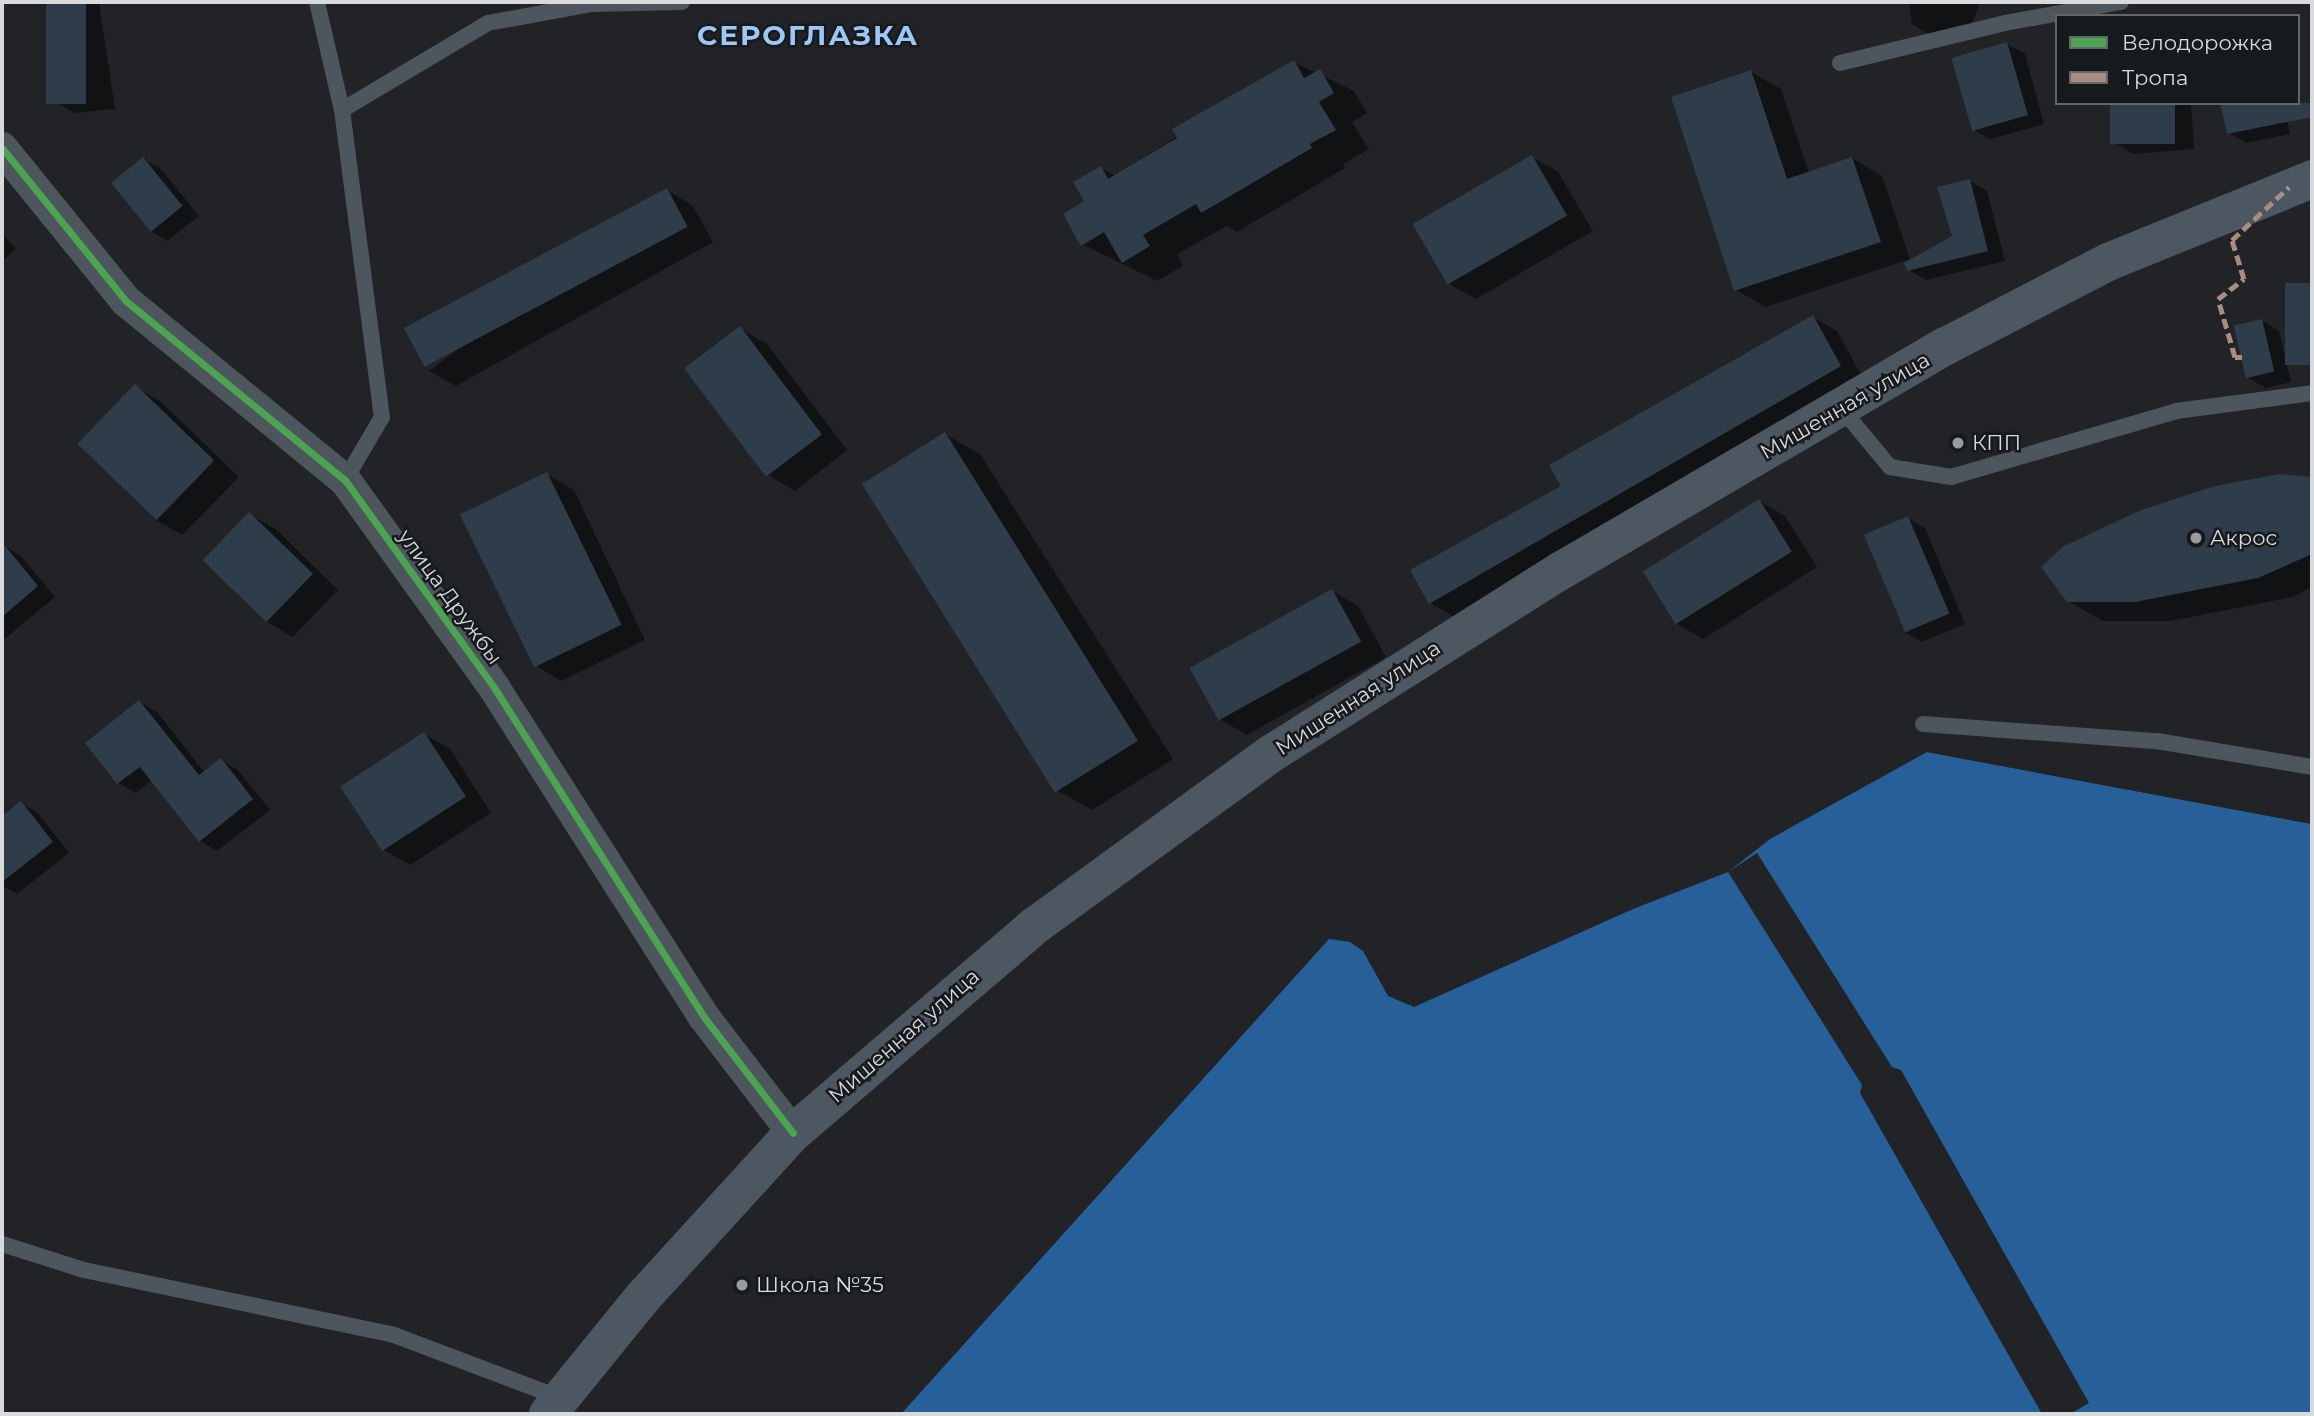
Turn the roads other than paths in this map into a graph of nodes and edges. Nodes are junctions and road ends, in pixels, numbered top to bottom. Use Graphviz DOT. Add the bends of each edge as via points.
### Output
graph roads {
  1 [pos="317,2"];
  2 [pos="682,2"];
  3 [pos="2121,2"];
  4 [pos="1840,63"];
  5 [pos="342,110"];
  6 [pos="2,148"];
  7 [pos="2312,179"];
  8 [pos="2312,393"];
  9 [pos="1842,408"];
  10 [pos="345,480"];
  11 [pos="1923,724"];
  12 [pos="2312,767"];
  13 [pos="793,1133"];
  14 [pos="2,1244"];
  15 [pos="554,1406"];
  1 -- 5 [label="lane"];
  2 -- 5 [label="lane" via="592,4 488,23"];
  3 -- 4 [label="lane" via="2005,23"];
  5 -- 10 [label="lane" via="382,417"];
  6 -- 10 [label="street, улица Дружбы" via="126,301"];
  7 -- 9 [label="main road, Мишенная улица" via="2108,262 1946,346"];
  8 -- 9 [label="lane" via="2176,411 1951,477 1890,467"];
  9 -- 13 [label="main road, Мишенная улица" via="1562,570 1269,755 1036,925"];
  10 -- 13 [label="street, улица Дружбы" via="495,689 704,1017"];
  11 -- 12 [label="lane" via="2157,741"];
  13 -- 15 [label="main road, Мишенная улица" via="680,1255"];
  14 -- 15 [label="lane" via="84,1270 394,1335"];
}
